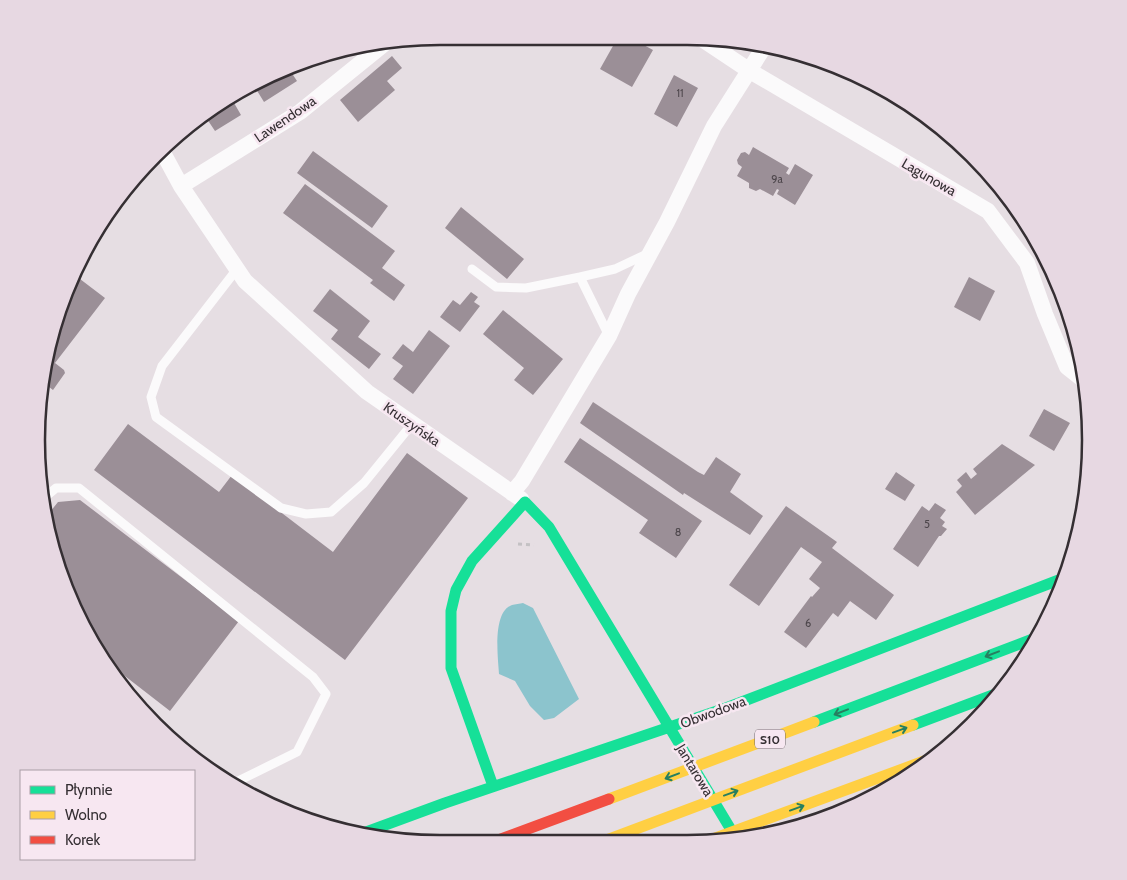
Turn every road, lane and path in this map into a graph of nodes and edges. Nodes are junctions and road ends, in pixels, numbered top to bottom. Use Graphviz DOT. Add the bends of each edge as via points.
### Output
graph roads {
  1 [pos="712,46"];
  2 [pos="376,50"];
  3 [pos="761,52"];
  4 [pos="750,71"];
  5 [pos="166,156"];
  6 [pos="181,186"];
  7 [pos="651,252"];
  8 [pos="237,269"];
  9 [pos="472,269"];
  10 [pos="580,276"];
  11 [pos="609,336"];
  12 [pos="1076,374"];
  13 [pos="412,424"];
  14 [pos="48,494"];
  15 [pos="518,497"];
  16 [pos="511,546"];
  17 [pos="538,546"];
  18 [pos="1056,581"];
  19 [pos="1027,641"];
  20 [pos="986,698"];
  21 [pos="654,702"];
  22 [pos="907,767"];
  23 [pos="239,780"];
  24 [pos="493,786"];
  25 [pos="374,829"];
  26 [pos="733,832"];
  27 [pos="730,833"];
  28 [pos="512,835"];
  29 [pos="620,835"];
  1 -- 4 [label="street, Lagunowa"];
  2 -- 6 [label="street, Lawendowa" via="300,112"];
  3 -- 4 [label="street"];
  4 -- 7 [label="street" via="714,126"];
  4 -- 12 [label="street, Lagunowa" via="988,211 1027,263 1067,367"];
  5 -- 6 [label="street, Kruszyńska"];
  6 -- 8 [label="street, Kruszyńska"];
  7 -- 10 [label="lane" via="615,269"];
  7 -- 11 [label="street"];
  8 -- 13 [label="street, Kruszyńska" via="245,281 367,392"];
  8 -- 13 [label="lane" via="162,366 152,397 156,416 281,508 306,514 332,512 364,483"];
  9 -- 10 [label="lane" via="496,287 526,288"];
  10 -- 11 [label="lane"];
  11 -- 15 [label="street" via="522,481"];
  13 -- 15 [label="street, Kruszyńska"];
  14 -- 23 [label="lane" via="56,488 78,488 313,677 326,694 296,752"];
  15 -- 21 [label="main road, Kruszyńska" via="549,527"];
  15 -- 24 [label="main road" via="472,560 456,590 451,611 451,668"];
  16 -- 17 [label="path"];
  18 -- 24 [label="main road, Obwodowa" via="726,708"];
  19 -- 28 [label="main road, S10, one-way"];
  29 -- 20 [label="main road, one-way"];
  21 -- 26 [label="main road, Jantarowa"];
  27 -- 22 [label="main road, one-way"];
  24 -- 25 [label="main road, Obwodowa"];
}
